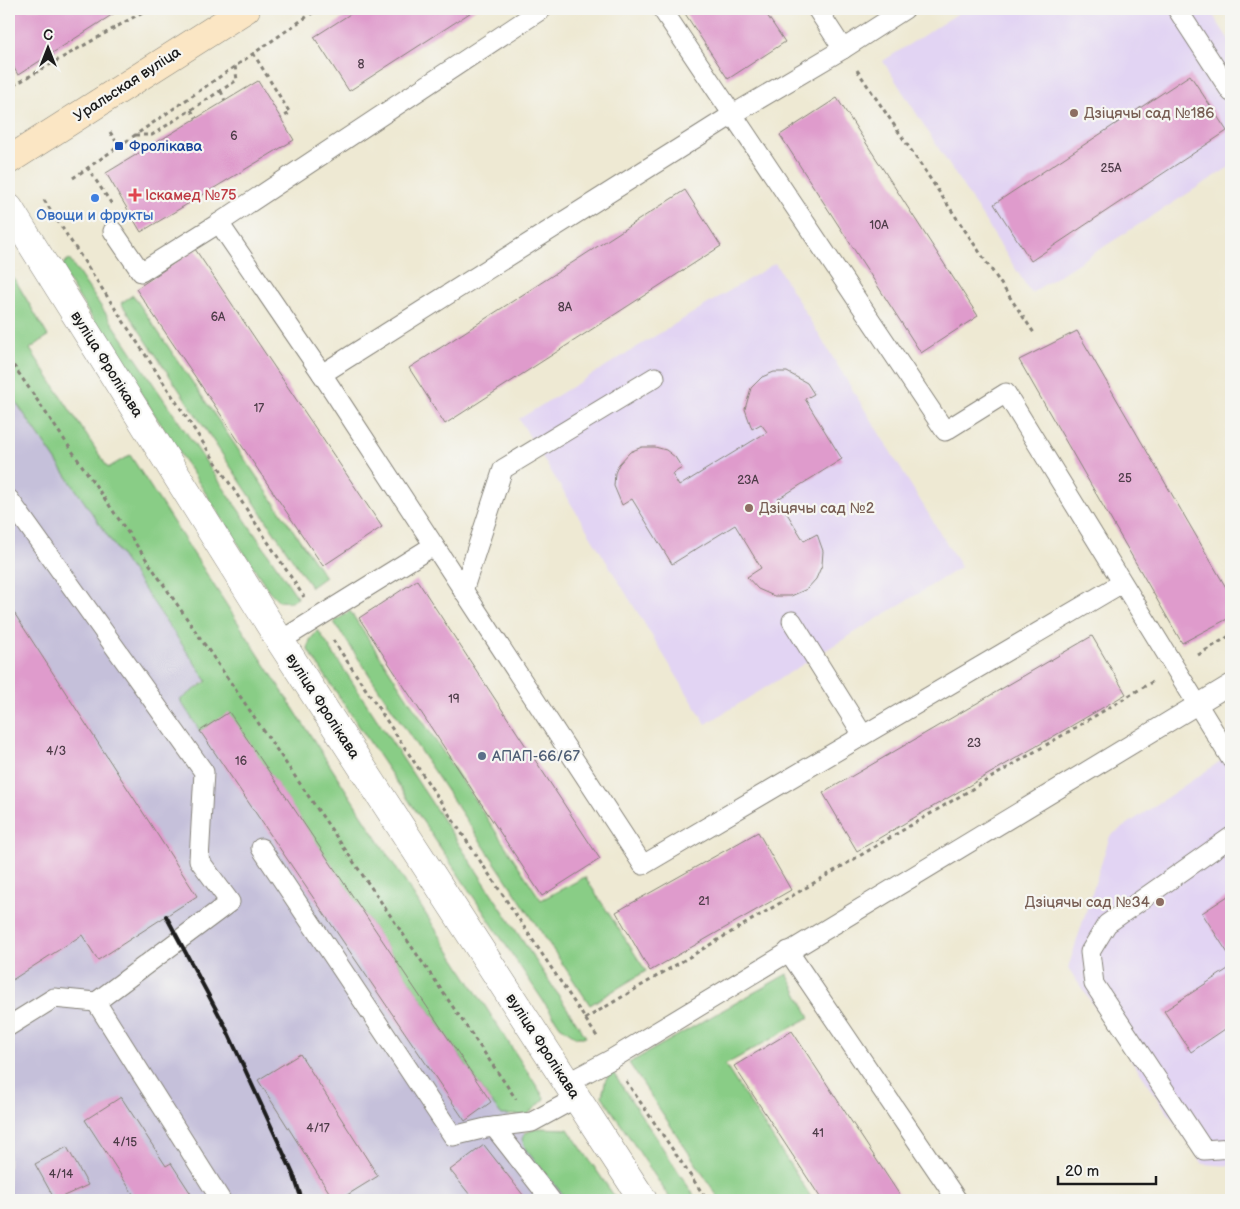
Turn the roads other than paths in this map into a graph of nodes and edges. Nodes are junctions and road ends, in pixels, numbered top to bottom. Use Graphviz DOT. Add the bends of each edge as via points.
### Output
graph roads {
  1 [pos="246,9"];
  2 [pos="542,9"];
  3 [pos="662,9"];
  4 [pos="817,9"];
  5 [pos="905,9"];
  6 [pos="1177,9"];
  7 [pos="843,49"];
  8 [pos="1231,92"];
  9 [pos="732,115"];
  10 [pos="9,160"];
  11 [pos="9,208"];
  12 [pos="219,223"];
  13 [pos="113,231"];
  14 [pos="322,374"];
  15 [pos="654,377"];
  16 [pos="9,500"];
  17 [pos="433,546"];
  18 [pos="1122,583"];
  19 [pos="463,591"];
  20 [pos="792,621"];
  21 [pos="280,641"];
  22 [pos="1231,684"];
  23 [pos="1198,704"];
  24 [pos="863,735"];
  25 [pos="1231,759"];
  26 [pos="1231,837"];
  27 [pos="261,848"];
  28 [pos="788,951"];
  29 [pos="96,1002"];
  30 [pos="9,1026"];
  31 [pos="572,1090"];
  32 [pos="494,1126"];
  33 [pos="1231,1148"];
  34 [pos="221,1200"];
  35 [pos="551,1200"];
  36 [pos="643,1200"];
  37 [pos="957,1200"];
  1 -- 10 [label="street, Уральская вуліца"];
  2 -- 12 [label="lane"];
  3 -- 9 [label="lane"];
  4 -- 7 [label="lane"];
  5 -- 7 [label="lane"];
  6 -- 8 [label="lane"];
  7 -- 9 [label="lane"];
  9 -- 14 [label="lane"];
  9 -- 18 [label="lane" via="945,431 1006,393"];
  11 -- 21 [label="street, вуліца Фролікава"];
  12 -- 13 [label="lane" via="141,272"];
  12 -- 14 [label="lane"];
  14 -- 17 [label="lane"];
  15 -- 19 [label="lane" via="503,469"];
  16 -- 29 [label="lane" via="204,772 199,860 230,902"];
  17 -- 19 [label="lane"];
  17 -- 21 [label="lane"];
  18 -- 23 [label="lane"];
  18 -- 24 [label="lane"];
  19 -- 24 [label="lane" via="643,865"];
  20 -- 24 [label="lane"];
  21 -- 31 [label="street, вуліца Фролікава"];
  22 -- 23 [label="lane"];
  23 -- 25 [label="lane"];
  23 -- 28 [label="lane"];
  26 -- 33 [label="lane" via="1107,924 1090,952 1094,984 1204,1150"];
  27 -- 32 [label="lane" via="453,1136"];
  28 -- 31 [label="lane" via="612,1059"];
  28 -- 37 [label="lane"];
  29 -- 30 [label="lane" via="54,998"];
  29 -- 34 [label="lane"];
  31 -- 32 [label="lane" via="532,1122"];
  31 -- 36 [label="street, вуліца Фролікава"];
  32 -- 35 [label="lane"];
}
